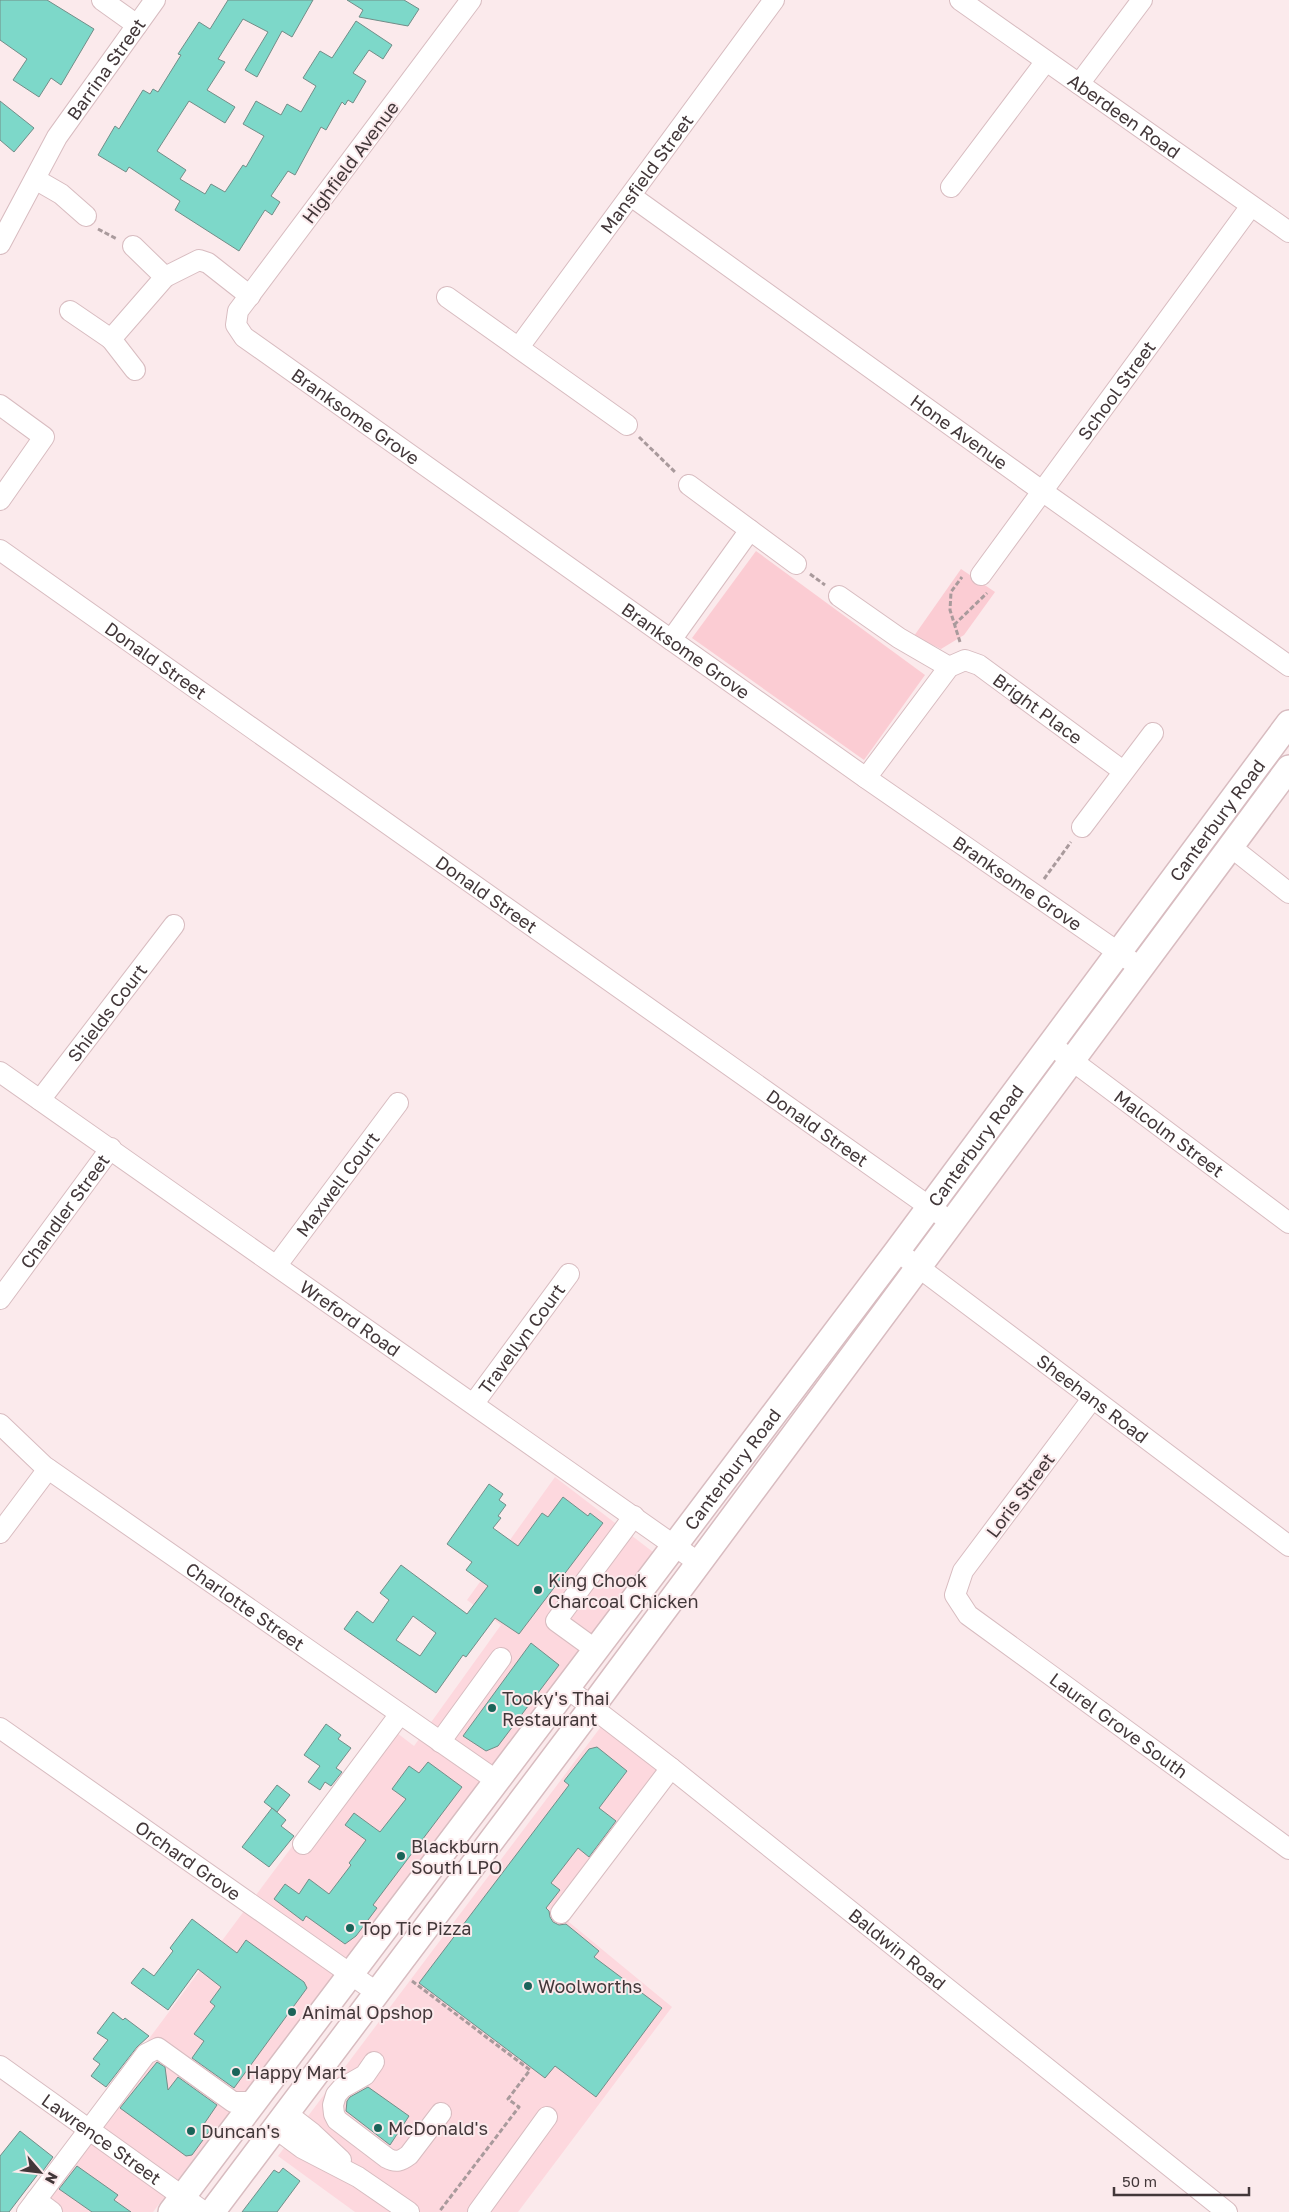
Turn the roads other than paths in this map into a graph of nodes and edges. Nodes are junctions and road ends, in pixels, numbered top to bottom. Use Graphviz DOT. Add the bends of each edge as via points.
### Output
graph roads {
  1 [pos="102,0"];
  2 [pos="156,0"];
  3 [pos="471,0"];
  4 [pos="774,0"];
  5 [pos="960,0"];
  6 [pos="1142,0"];
  7 [pos="137,25"];
  8 [pos="1046,61"];
  9 [pos="1079,84"];
  10 [pos="35,179"];
  11 [pos="951,187"];
  12 [pos="631,196"];
  13 [pos="1251,206"];
  14 [pos="86,216"];
  15 [pos="2,229"];
  16 [pos="1289,232"];
  17 [pos="133,246"];
  18 [pos="165,277"];
  19 [pos="250,296"];
  20 [pos="447,298"];
  21 [pos="70,311"];
  22 [pos="236,326"];
  23 [pos="111,339"];
  24 [pos="519,347"];
  25 [pos="135,370"];
  26 [pos="0,405"];
  27 [pos="627,425"];
  28 [pos="689,485"];
  29 [pos="1042,492"];
  30 [pos="0,500"];
  31 [pos="750,530"];
  32 [pos="0,550"];
  33 [pos="796,564"];
  34 [pos="981,575"];
  35 [pos="839,596"];
  36 [pos="671,640"];
  37 [pos="957,664"];
  38 [pos="1289,666"];
  39 [pos="1289,723"];
  40 [pos="1153,732"];
  41 [pos="1289,768"];
  42 [pos="1123,770"];
  43 [pos="866,778"];
  44 [pos="1082,827"];
  45 [pos="1231,846"];
  46 [pos="1289,894"];
  47 [pos="174,925"];
  48 [pos="1118,953"];
  49 [pos="1140,968"];
  50 [pos="1050,1044"];
  51 [pos="1071,1060"];
  52 [pos="0,1072"];
  53 [pos="40,1100"];
  54 [pos="398,1103"];
  55 [pos="111,1148"];
  56 [pos="930,1207"];
  57 [pos="951,1222"];
  58 [pos="1289,1223"];
  59 [pos="897,1252"];
  60 [pos="277,1265"];
  61 [pos="918,1267"];
  62 [pos="569,1274"];
  63 [pos="0,1299"];
  64 [pos="1092,1399"];
  65 [pos="474,1403"];
  66 [pos="0,1424"];
  67 [pos="48,1469"];
  68 [pos="634,1516"];
  69 [pos="0,1533"];
  70 [pos="675,1545"];
  71 [pos="1289,1546"];
  72 [pos="699,1563"];
  73 [pos="955,1595"];
  74 [pos="596,1650"];
  75 [pos="501,1658"];
  76 [pos="568,1688"];
  77 [pos="592,1707"];
  78 [pos="400,1714"];
  79 [pos="0,1728"];
  80 [pos="440,1742"];
  81 [pos="671,1768"];
  82 [pos="497,1781"];
  83 [pos="303,1844"];
  84 [pos="1289,1849"];
  85 [pos="561,1914"];
  86 [pos="351,1974"];
  87 [pos="376,1992"];
  88 [pos="374,2062"];
  89 [pos="0,2066"];
  90 [pos="254,2102"];
  91 [pos="441,2113"];
  92 [pos="547,2117"];
  93 [pos="280,2120"];
  94 [pos="88,2129"];
  95 [pos="177,2204"];
  96 [pos="31,2206"];
  97 [pos="52,2212"];
  98 [pos="204,2212"];
  99 [pos="212,2212"];
  100 [pos="409,2212"];
  101 [pos="478,2212"];
  102 [pos="1227,2212"];
  1 -- 7 [label="street"];
  2 -- 7 [label="street, Barrina Street"];
  3 -- 19 [label="street, Highfield Avenue"];
  4 -- 12 [label="street, Mansfield Street"];
  5 -- 8 [label="street, Aberdeen Road"];
  6 -- 9 [label="street"];
  7 -- 10 [label="street, Barrina Street" via="57,137"];
  8 -- 9 [label="street, Aberdeen Road"];
  8 -- 11 [label="street"];
  9 -- 13 [label="street, Aberdeen Road"];
  10 -- 14 [label="street" via="61,194"];
  10 -- 15 [label="street, Barrina Street"];
  12 -- 24 [label="street, Mansfield Street"];
  12 -- 29 [label="street, Hone Avenue"];
  13 -- 16 [label="street, Aberdeen Road"];
  13 -- 29 [label="street, School Street"];
  17 -- 18 [label="street"];
  18 -- 19 [label="street" via="199,260"];
  18 -- 23 [label="street"];
  19 -- 22 [label="street, Highfield Avenue" via="238,311"];
  20 -- 24 [label="street"];
  21 -- 23 [label="street"];
  22 -- 36 [label="street, Branksome Grove" via="244,337"];
  23 -- 25 [label="street"];
  24 -- 27 [label="street"];
  26 -- 30 [label="street" via="44,437"];
  28 -- 31 [label="street"];
  29 -- 34 [label="street, School Street"];
  29 -- 38 [label="street, Hone Avenue"];
  31 -- 33 [label="street"];
  31 -- 36 [label="street"];
  32 -- 56 [label="street, Donald Street"];
  35 -- 37 [label="street, Bright Place" via="899,638"];
  36 -- 43 [label="street, Branksome Grove"];
  37 -- 42 [label="street, Bright Place" via="979,665"];
  37 -- 43 [label="street"];
  39 -- 48 [label="main road, Canterbury Road"];
  40 -- 42 [label="street"];
  41 -- 45 [label="main road, Canterbury Road"];
  42 -- 44 [label="street"];
  43 -- 48 [label="street, Branksome Grove"];
  45 -- 46 [label="street"];
  45 -- 49 [label="main road, Canterbury Road"];
  47 -- 53 [label="street, Shields Court"];
  48 -- 49 [label="street, Branksome Grove"];
  48 -- 50 [label="main road, Canterbury Road"];
  49 -- 51 [label="main road, Canterbury Road"];
  50 -- 51 [label="street, Malcolm Street"];
  50 -- 56 [label="main road, Canterbury Road"];
  51 -- 57 [label="main road, Canterbury Road"];
  51 -- 58 [label="street, Malcolm Street"];
  52 -- 53 [label="street, Wreford Road"];
  53 -- 55 [label="street, Wreford Road"];
  54 -- 60 [label="street, Maxwell Court"];
  55 -- 60 [label="street, Wreford Road"];
  55 -- 63 [label="street, Chandler Street"];
  56 -- 57 [label="street, Donald Street"];
  56 -- 59 [label="main road, Canterbury Road"];
  57 -- 61 [label="main road, Canterbury Road"];
  59 -- 61 [label="street, Sheehans Road"];
  59 -- 70 [label="main road, Canterbury Road"];
  60 -- 65 [label="street, Wreford Road"];
  61 -- 64 [label="street, Sheehans Road"];
  61 -- 72 [label="main road, Canterbury Road"];
  62 -- 65 [label="street, Travellyn Court"];
  64 -- 71 [label="street, Sheehans Road"];
  64 -- 73 [label="street, Loris Street" via="963,1571"];
  65 -- 68 [label="street, Wreford Road"];
  66 -- 67 [label="street, Charlotte Street"];
  67 -- 69 [label="street"];
  67 -- 78 [label="street, Charlotte Street"];
  68 -- 70 [label="street, Wreford Road"];
  68 -- 74 [label="street" via="556,1621"];
  70 -- 72 [label="street, Wreford Road"];
  70 -- 74 [label="main road, Canterbury Road"];
  72 -- 77 [label="main road, Canterbury Road"];
  73 -- 84 [label="street, Laurel Grove South" via="968,1615"];
  74 -- 76 [label="main road, Canterbury Road"];
  75 -- 80 [label="street"];
  76 -- 77 [label="street, Baldwin Road"];
  76 -- 82 [label="main road, Canterbury Road"];
  77 -- 81 [label="street, Baldwin Road"];
  77 -- 87 [label="main road, Canterbury Road"];
  78 -- 80 [label="street, Charlotte Street"];
  78 -- 83 [label="street"];
  79 -- 86 [label="street, Orchard Grove"];
  80 -- 82 [label="street, Charlotte Street"];
  81 -- 85 [label="street"];
  81 -- 102 [label="street, Baldwin Road"];
  82 -- 86 [label="main road, Canterbury Road"];
  86 -- 87 [label="street, Orchard Grove"];
  86 -- 90 [label="main road, Canterbury Road"];
  87 -- 93 [label="main road, Canterbury Road"];
  88 -- 91 [label="street" via="360,2079 342,2088 333,2105 334,2114 337,2120 386,2158 394,2162 409,2156"];
  89 -- 94 [label="street, Lawrence Street"];
  90 -- 93 [label="main road"];
  90 -- 94 [label="street" via="233,2102 158,2048 146,2054"];
  90 -- 95 [label="main road, Canterbury Road"];
  92 -- 101 [label="street"];
  93 -- 99 [label="main road, Canterbury Road"];
  93 -- 100 [label="street" via="302,2148 358,2177"];
  94 -- 95 [label="street, Lawrence Street"];
  94 -- 96 [label="street"];
  95 -- 98 [label="street, Lawrence Street"];
  96 -- 97 [label="street"];
}
